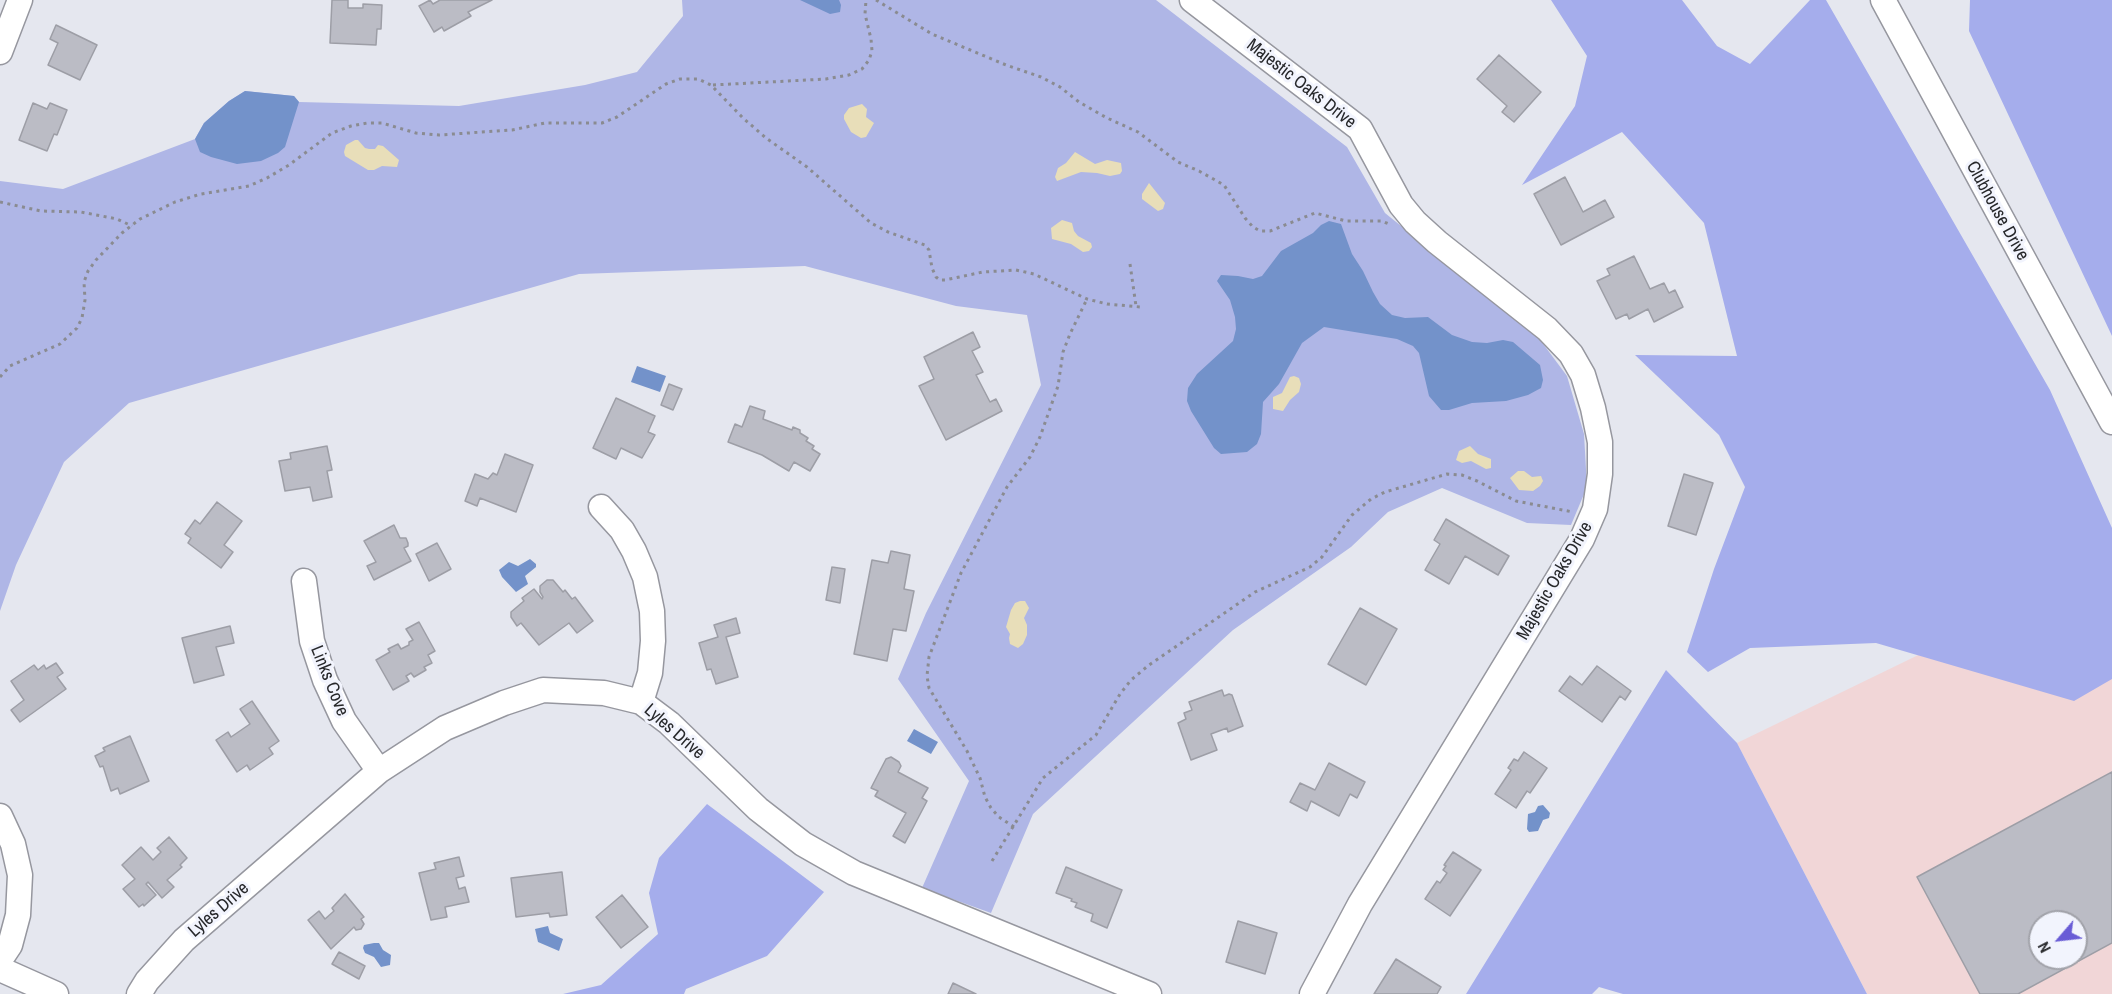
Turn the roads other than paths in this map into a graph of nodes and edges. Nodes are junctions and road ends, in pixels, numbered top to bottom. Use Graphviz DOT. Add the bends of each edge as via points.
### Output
graph roads {
  1 [pos="20,0"];
  2 [pos="1192,0"];
  3 [pos="1883,0"];
  4 [pos="0,52"];
  5 [pos="2112,422"];
  6 [pos="601,507"];
  7 [pos="304,581"];
  8 [pos="642,702"];
  9 [pos="379,771"];
  10 [pos="0,816"];
  11 [pos="0,960"];
  12 [pos="0,969"];
  13 [pos="56,994"];
  14 [pos="139,994"];
  15 [pos="1149,994"];
  16 [pos="1312,994"];
  1 -- 4 [label="street"];
  2 -- 16 [label="street, Majestic Oaks Drive" via="1360,129 1401,205 1415,222 1546,328 1571,354 1586,386 1600,442 1595,509 1581,518 1578,545 1360,904"];
  3 -- 5 [label="street, Clubhouse Drive"];
  6 -- 8 [label="street" via="622,530 645,577 653,640"];
  7 -- 9 [label="street, Links Cove" via="312,641 326,680 344,721"];
  8 -- 9 [label="street, Lyles Drive" via="604,693 543,690 445,728"];
  8 -- 15 [label="street, Lyles Drive" via="758,809 803,844 854,873"];
  9 -- 14 [label="street, Lyles Drive" via="184,940"];
  10 -- 11 [label="street" via="13,844 20,875 18,915 10,945"];
  12 -- 13 [label="street"];
}
